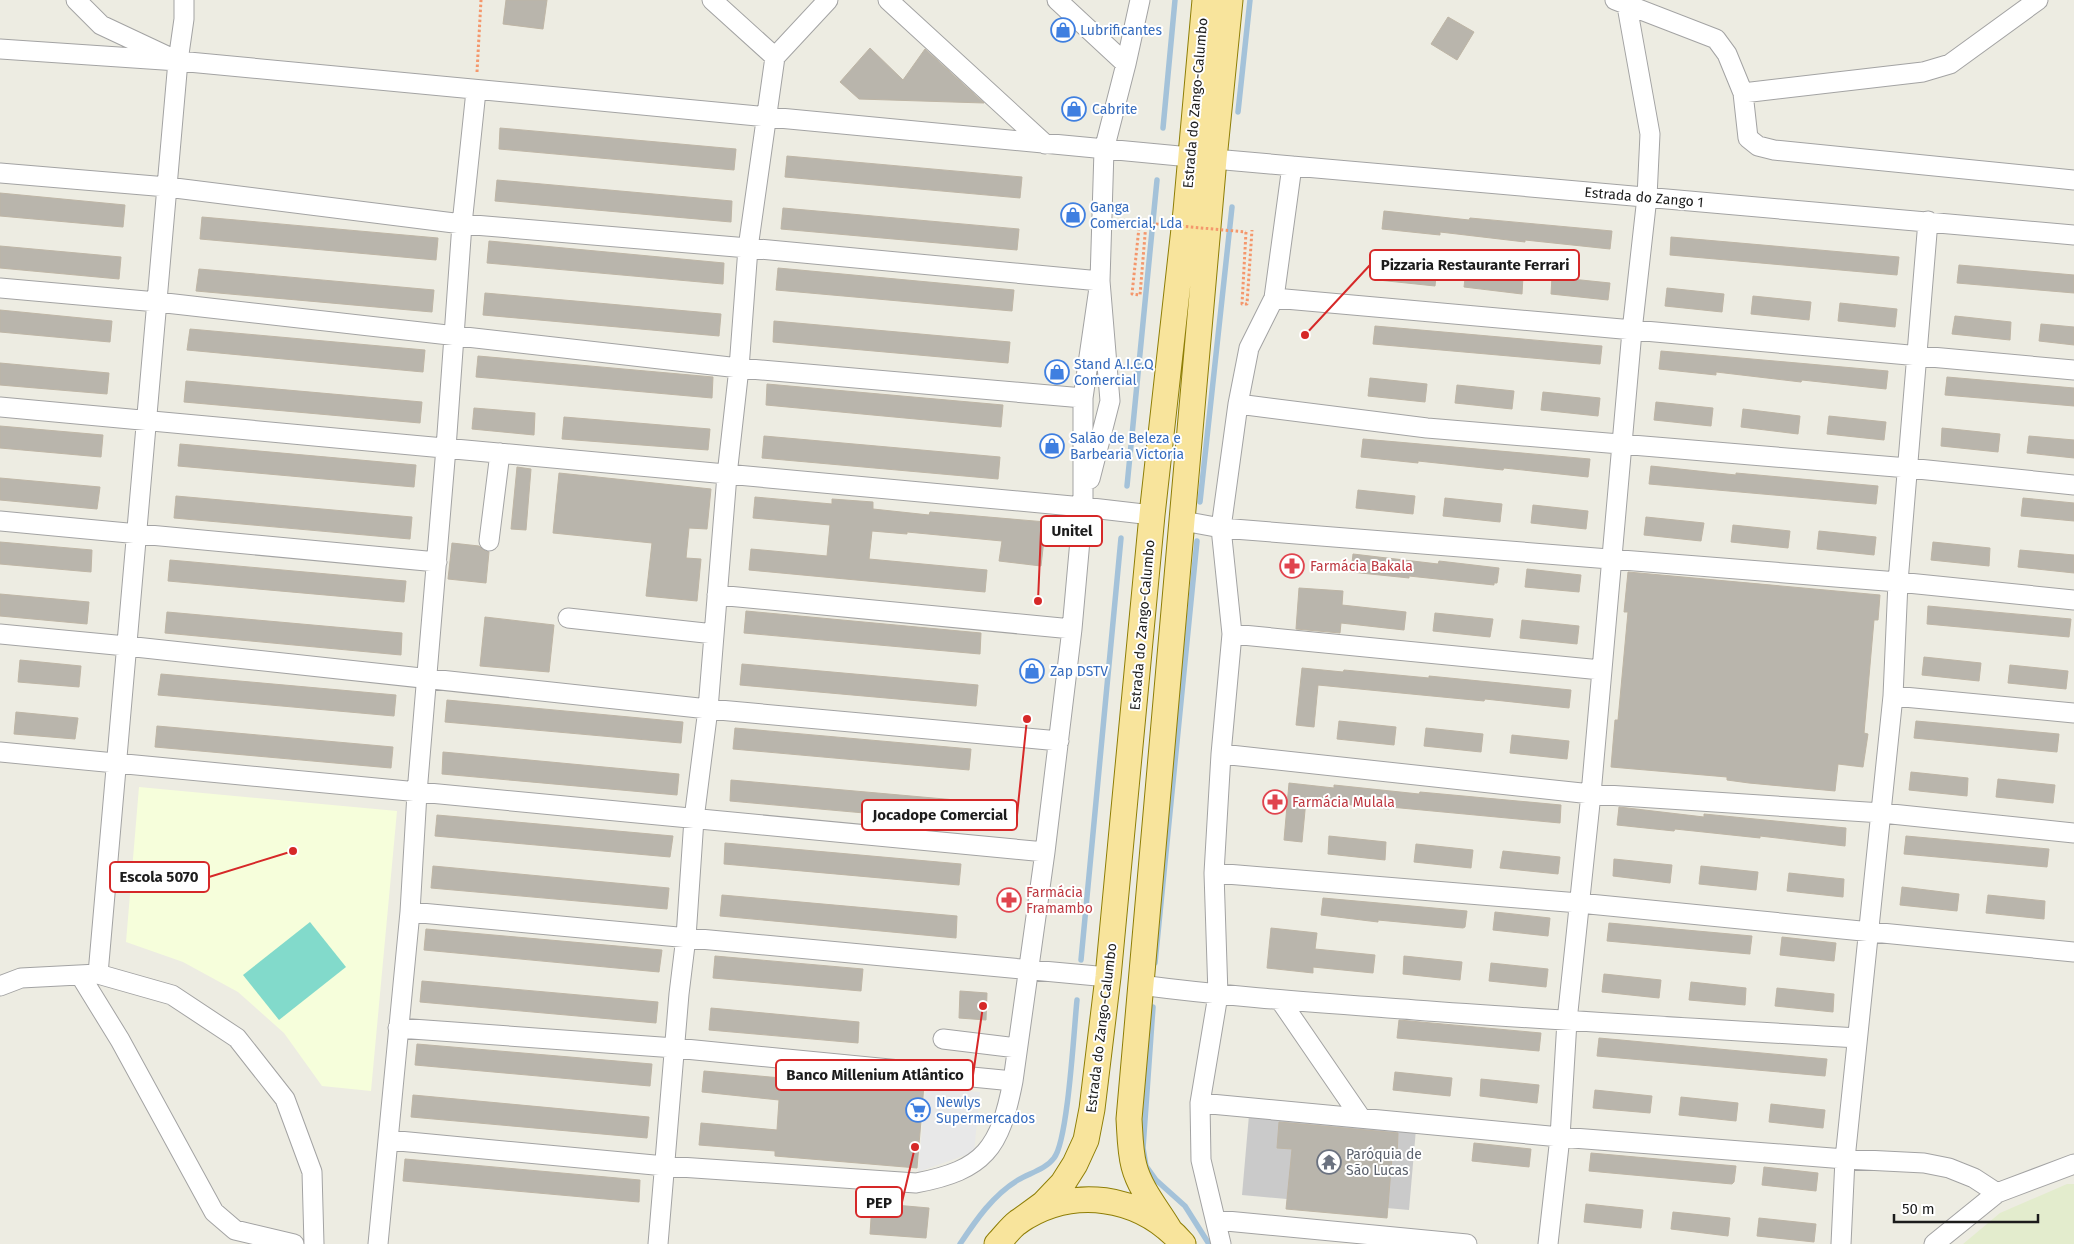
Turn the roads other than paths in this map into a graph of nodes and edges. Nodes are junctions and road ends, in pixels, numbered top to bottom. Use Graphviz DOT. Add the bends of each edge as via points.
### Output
graph roads {
  1 [pos="76,0"];
  2 [pos="184,0"];
  3 [pos="712,0"];
  4 [pos="828,0"];
  5 [pos="888,0"];
  6 [pos="1057,0"];
  7 [pos="1140,0"];
  8 [pos="1205,0"];
  9 [pos="1230,0"];
  10 [pos="2038,0"];
  11 [pos="1624,2"];
  12 [pos="0,49"];
  13 [pos="775,58"];
  14 [pos="178,61"];
  15 [pos="1126,64"];
  16 [pos="476,91"];
  17 [pos="1742,93"];
  18 [pos="766,118"];
  19 [pos="1045,144"];
  20 [pos="1104,150"];
  21 [pos="1202,158"];
  22 [pos="1292,166"];
  23 [pos="0,173"];
  24 [pos="2074,180"];
  25 [pos="167,187"];
  26 [pos="1647,197"];
  27 [pos="1928,221"];
  28 [pos="462,224"];
  29 [pos="2074,235"];
  30 [pos="748,248"];
  31 [pos="1100,282"];
  32 [pos="0,288"];
  33 [pos="1274,298"];
  34 [pos="157,302"];
  35 [pos="1632,331"];
  36 [pos="454,336"];
  37 [pos="1917,356"];
  38 [pos="739,368"];
  39 [pos="2074,370"];
  40 [pos="1083,398"];
  41 [pos="1238,404"];
  42 [pos="0,407"];
  43 [pos="146,420"];
  44 [pos="1621,443"];
  45 [pos="446,448"];
  46 [pos="500,453"];
  47 [pos="1908,468"];
  48 [pos="726,475"];
  49 [pos="2074,485"];
  50 [pos="1083,507"];
  51 [pos="1152,515"];
  52 [pos="0,521"];
  53 [pos="1183,521"];
  54 [pos="1221,528"];
  55 [pos="136,534"];
  56 [pos="489,540"];
  57 [pos="1612,559"];
  58 [pos="437,562"];
  59 [pos="1898,582"];
  60 [pos="717,595"];
  61 [pos="2074,600"];
  62 [pos="568,618"];
  63 [pos="1072,629"];
  64 [pos="0,634"];
  65 [pos="714,634"];
  66 [pos="1232,634"];
  67 [pos="126,646"];
  68 [pos="1601,670"];
  69 [pos="426,679"];
  70 [pos="1893,696"];
  71 [pos="708,709"];
  72 [pos="2074,713"];
  73 [pos="1059,741"];
  74 [pos="0,752"];
  75 [pos="1221,754"];
  76 [pos="115,764"];
  77 [pos="417,792"];
  78 [pos="1591,794"];
  79 [pos="1882,813"];
  80 [pos="694,819"];
  81 [pos="2074,833"];
  82 [pos="1045,852"];
  83 [pos="1214,873"];
  84 [pos="1579,903"];
  85 [pos="410,912"];
  86 [pos="1869,931"];
  87 [pos="686,937"];
  88 [pos="2074,952"];
  89 [pos="1029,970"];
  90 [pos="89,975"];
  91 [pos="1108,977"];
  92 [pos="1140,984"];
  93 [pos="0,986"];
  94 [pos="1218,995"];
  95 [pos="1280,1000"];
  96 [pos="1567,1021"];
  97 [pos="398,1028"];
  98 [pos="1857,1038"];
  99 [pos="943,1039"];
  100 [pos="674,1048"];
  101 [pos="1017,1048"];
  102 [pos="1013,1080"];
  103 [pos="1200,1103"];
  104 [pos="1362,1118"];
  105 [pos="1560,1137"];
  106 [pos="388,1140"];
  107 [pos="1845,1159"];
  108 [pos="2074,1164"];
  109 [pos="665,1166"];
  110 [pos="1997,1193"];
  111 [pos="1216,1220"];
  112 [pos="1017,1223"];
  113 [pos="1176,1236"];
  114 [pos="294,1244"];
  115 [pos="314,1244"];
  116 [pos="378,1244"];
  117 [pos="658,1244"];
  118 [pos="997,1244"];
  119 [pos="1221,1244"];
  120 [pos="1467,1244"];
  121 [pos="1548,1244"];
  122 [pos="1841,1244"];
  123 [pos="1934,1244"];
  1 -- 14 [label="street" via="101,26"];
  2 -- 14 [label="street"];
  3 -- 13 [label="street"];
  4 -- 13 [label="street"];
  5 -- 19 [label="street"];
  6 -- 15 [label="street"];
  7 -- 15 [label="street"];
  8 -- 21 [label="main road, Estrada do Zango-Calumbo"];
  9 -- 21 [label="main road, Estrada do Zango-Calumbo"];
  10 -- 17 [label="street" via="1950,64 1923,72"];
  11 -- 17 [label="street" via="1716,38 1727,54"];
  11 -- 26 [label="street" via="1650,134"];
  12 -- 14 [label="street, Estrada do Zango 1"];
  13 -- 18 [label="street"];
  14 -- 16 [label="street, Estrada do Zango 1"];
  14 -- 25 [label="street"];
  15 -- 20 [label="street"];
  16 -- 18 [label="street, Estrada do Zango 1"];
  16 -- 28 [label="street"];
  17 -- 24 [label="street" via="1748,138 1758,146"];
  18 -- 19 [label="street, Estrada do Zango 1"];
  18 -- 30 [label="street"];
  19 -- 20 [label="street, Estrada do Zango 1"];
  20 -- 21 [label="street, Estrada do Zango 1"];
  20 -- 31 [label="street"];
  21 -- 22 [label="street, Estrada do Zango 1"];
  21 -- 51 [label="main road, Estrada do Zango-Calumbo"];
  21 -- 53 [label="main road, Estrada do Zango-Calumbo"];
  22 -- 26 [label="street, Estrada do Zango 1"];
  22 -- 33 [label="street"];
  23 -- 25 [label="street"];
  25 -- 28 [label="street"];
  25 -- 34 [label="street"];
  26 -- 27 [label="street, Estrada do Zango 1"];
  26 -- 35 [label="street"];
  27 -- 29 [label="street, Estrada do Zango 1"];
  27 -- 37 [label="street"];
  28 -- 30 [label="street"];
  28 -- 36 [label="street"];
  30 -- 31 [label="street"];
  30 -- 38 [label="street"];
  31 -- 40 [label="street"];
  31 -- 50 [label="street" via="1110,401"];
  32 -- 34 [label="street"];
  33 -- 35 [label="street"];
  33 -- 41 [label="street" via="1249,348"];
  34 -- 36 [label="street"];
  34 -- 43 [label="street"];
  35 -- 37 [label="street"];
  35 -- 44 [label="street"];
  36 -- 38 [label="street"];
  36 -- 45 [label="street"];
  37 -- 39 [label="street"];
  37 -- 47 [label="street"];
  38 -- 40 [label="street"];
  38 -- 48 [label="street"];
  40 -- 50 [label="street"];
  41 -- 44 [label="street" via="1427,428"];
  41 -- 54 [label="street"];
  42 -- 43 [label="street"];
  43 -- 45 [label="street"];
  43 -- 55 [label="street"];
  44 -- 47 [label="street"];
  44 -- 57 [label="street"];
  45 -- 46 [label="street"];
  45 -- 58 [label="street"];
  46 -- 48 [label="street"];
  46 -- 56 [label="street"];
  47 -- 49 [label="street"];
  47 -- 59 [label="street"];
  48 -- 50 [label="street"];
  48 -- 60 [label="street"];
  50 -- 51 [label="street"];
  50 -- 63 [label="street"];
  51 -- 91 [label="main road, Estrada do Zango-Calumbo"];
  52 -- 55 [label="street"];
  53 -- 54 [label="street"];
  53 -- 92 [label="main road, Estrada do Zango-Calumbo"];
  54 -- 57 [label="street"];
  54 -- 66 [label="street"];
  55 -- 58 [label="street"];
  55 -- 67 [label="street"];
  57 -- 59 [label="street"];
  57 -- 68 [label="street"];
  58 -- 69 [label="street"];
  59 -- 61 [label="street"];
  59 -- 70 [label="street"];
  60 -- 63 [label="street"];
  60 -- 65 [label="street"];
  62 -- 65 [label="street"];
  63 -- 73 [label="street"];
  64 -- 67 [label="street"];
  65 -- 71 [label="street"];
  66 -- 68 [label="street"];
  66 -- 75 [label="street"];
  67 -- 69 [label="street"];
  67 -- 76 [label="street"];
  68 -- 78 [label="street"];
  69 -- 71 [label="street"];
  69 -- 77 [label="street"];
  70 -- 72 [label="street"];
  70 -- 79 [label="street"];
  71 -- 73 [label="street"];
  71 -- 80 [label="street"];
  73 -- 82 [label="street"];
  74 -- 76 [label="street"];
  75 -- 78 [label="street"];
  75 -- 83 [label="street"];
  76 -- 77 [label="street"];
  76 -- 90 [label="street"];
  77 -- 80 [label="street"];
  77 -- 85 [label="street"];
  78 -- 79 [label="street"];
  78 -- 84 [label="street"];
  79 -- 81 [label="street"];
  79 -- 86 [label="street"];
  80 -- 82 [label="street"];
  80 -- 87 [label="street"];
  82 -- 89 [label="street"];
  83 -- 84 [label="street"];
  83 -- 94 [label="street"];
  84 -- 86 [label="street"];
  84 -- 96 [label="street"];
  85 -- 87 [label="street"];
  85 -- 97 [label="street"];
  86 -- 88 [label="street"];
  86 -- 98 [label="street"];
  87 -- 89 [label="street"];
  87 -- 100 [label="street"];
  89 -- 91 [label="street"];
  89 -- 101 [label="street"];
  90 -- 93 [label="street" via="21,978"];
  90 -- 114 [label="street" via="120,1040 214,1212 235,1230"];
  90 -- 115 [label="street" via="172,995 237,1038 285,1099 312,1172"];
  91 -- 112 [label="main road, Estrada do Zango-Calumbo" via="1086,1140 1063,1183 1043,1204"];
  92 -- 94 [label="street"];
  92 -- 113 [label="main road, Estrada do Zango-Calumbo" via="1129,1119 1130,1146 1134,1167 1143,1187"];
  94 -- 95 [label="street"];
  94 -- 103 [label="street"];
  95 -- 96 [label="street"];
  95 -- 104 [label="street"];
  96 -- 98 [label="street"];
  96 -- 105 [label="street"];
  97 -- 100 [label="street"];
  97 -- 106 [label="street"];
  98 -- 107 [label="street"];
  99 -- 101 [label="street"];
  100 -- 102 [label="street"];
  100 -- 109 [label="street"];
  101 -- 102 [label="street"];
  102 -- 109 [label="street" via="997,1137 982,1157 962,1171 940,1178 916,1183"];
  103 -- 104 [label="street"];
  103 -- 111 [label="street" via="1201,1160"];
  104 -- 105 [label="street"];
  105 -- 107 [label="street"];
  105 -- 121 [label="street"];
  106 -- 109 [label="street"];
  106 -- 116 [label="street"];
  107 -- 110 [label="street" via="1924,1163 1949,1168 1974,1178"];
  107 -- 122 [label="street"];
  108 -- 110 [label="street"];
  109 -- 117 [label="street"];
  110 -- 123 [label="street"];
  111 -- 119 [label="street"];
  111 -- 120 [label="street"];
  112 -- 113 [label="main road" via="1044,1208 1070,1200 1097,1198 1123,1203 1147,1214"];
  112 -- 118 [label="main road"];
}
